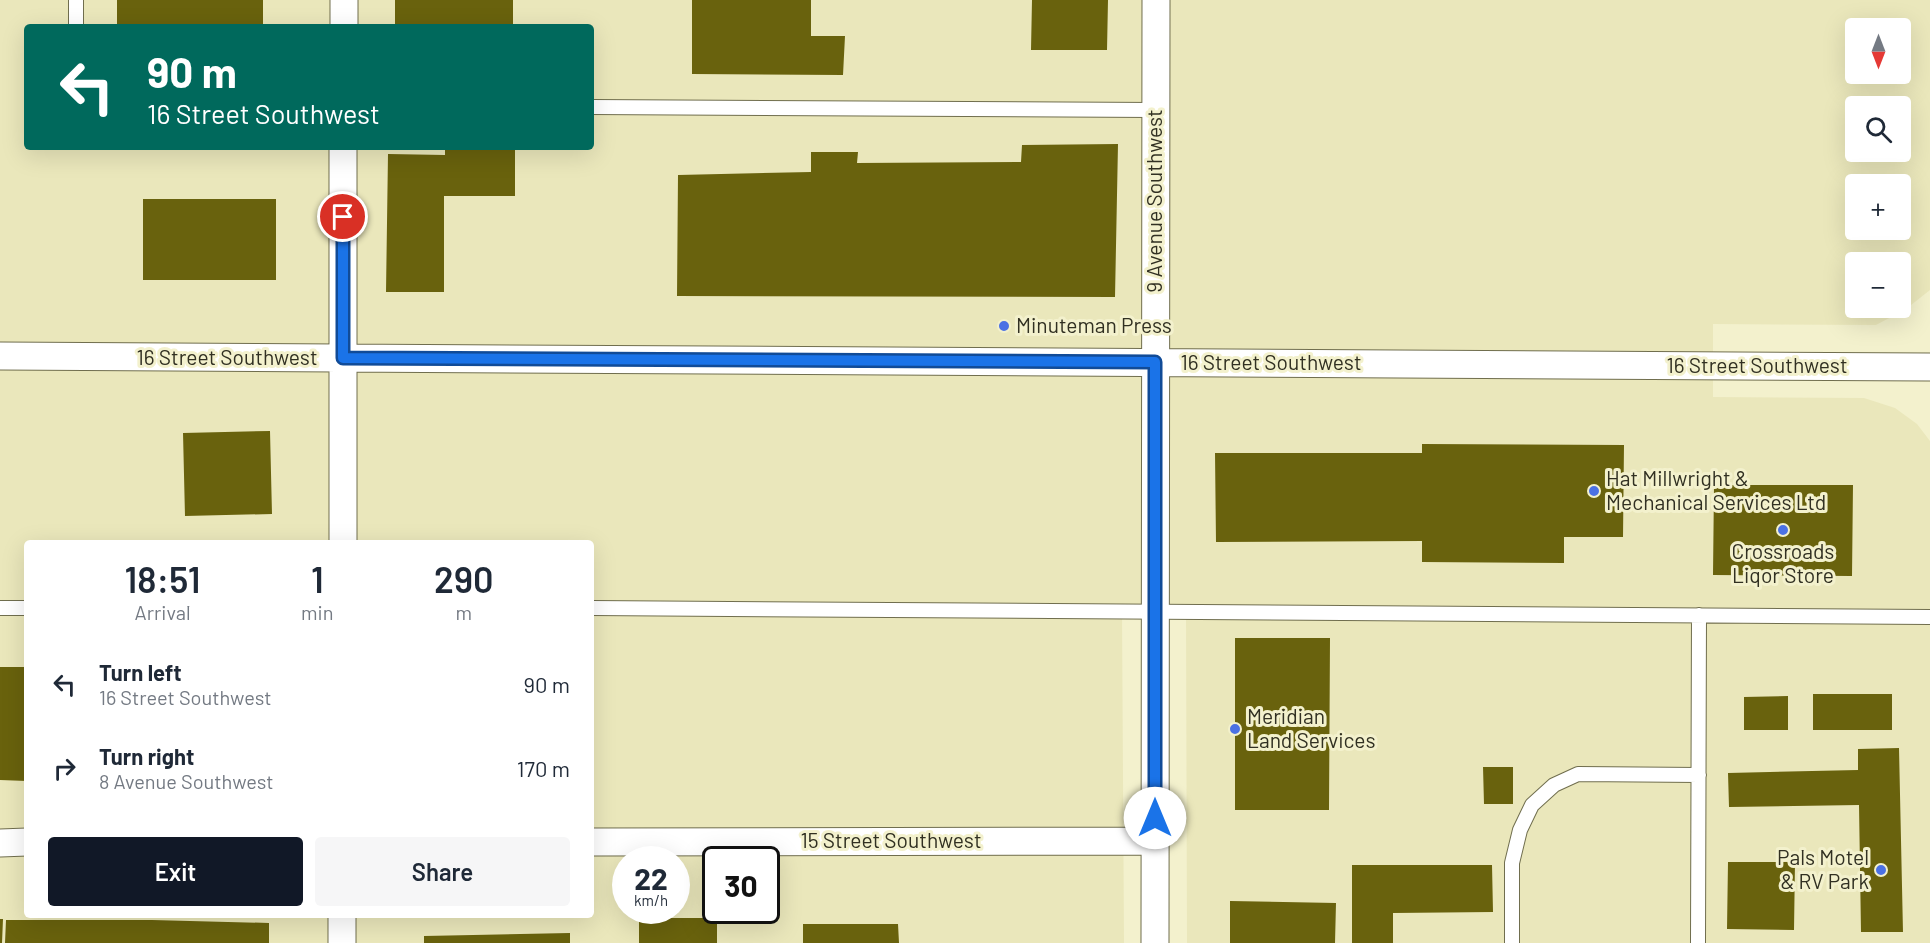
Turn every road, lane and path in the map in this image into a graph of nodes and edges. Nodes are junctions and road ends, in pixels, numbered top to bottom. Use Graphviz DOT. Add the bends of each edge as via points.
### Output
graph roads {
  1 [pos="76,0"];
  2 [pos="344,0"];
  3 [pos="1156,0"];
  4 [pos="76,24"];
  5 [pos="344,24"];
  6 [pos="594,107"];
  7 [pos="1155,110"];
  8 [pos="343,150"];
  9 [pos="0,356"];
  10 [pos="343,358"];
  11 [pos="1155,362"];
  12 [pos="1930,367"];
  13 [pos="343,540"];
  14 [pos="0,608"];
  15 [pos="24,608"];
  16 [pos="594,608"];
  17 [pos="1155,612"];
  18 [pos="1699,615"];
  19 [pos="1930,617"];
  20 [pos="1699,775"];
  21 [pos="1155,841"];
  22 [pos="594,842"];
  23 [pos="0,843"];
  24 [pos="24,843"];
  25 [pos="342,918"];
  26 [pos="342,943"];
  27 [pos="1155,943"];
  28 [pos="1512,943"];
  29 [pos="1698,943"];
  1 -- 4 [label="lane"];
  2 -- 5 [label="street"];
  3 -- 7 [label="street, 9 Avenue Southwest"];
  6 -- 7 [label="lane"];
  7 -- 11 [label="street, 9 Avenue Southwest"];
  8 -- 10 [label="street"];
  9 -- 10 [label="street, 16 Street Southwest"];
  10 -- 11 [label="street, 16 Street Southwest"];
  10 -- 13 [label="street"];
  11 -- 12 [label="street, 16 Street Southwest"];
  11 -- 17 [label="street, 9 Avenue Southwest"];
  14 -- 15 [label="lane"];
  16 -- 17 [label="lane"];
  17 -- 18 [label="lane"];
  17 -- 21 [label="street, 9 Avenue Southwest"];
  18 -- 19 [label="lane"];
  18 -- 20 [label="lane"];
  20 -- 28 [label="lane" via="1578,774 1554,785 1532,805 1520,830 1512,863"];
  20 -- 29 [label="lane"];
  21 -- 22 [label="street, 15 Street Southwest"];
  21 -- 27 [label="street, 9 Avenue Southwest"];
  23 -- 24 [label="street"];
  25 -- 26 [label="street"];
}
